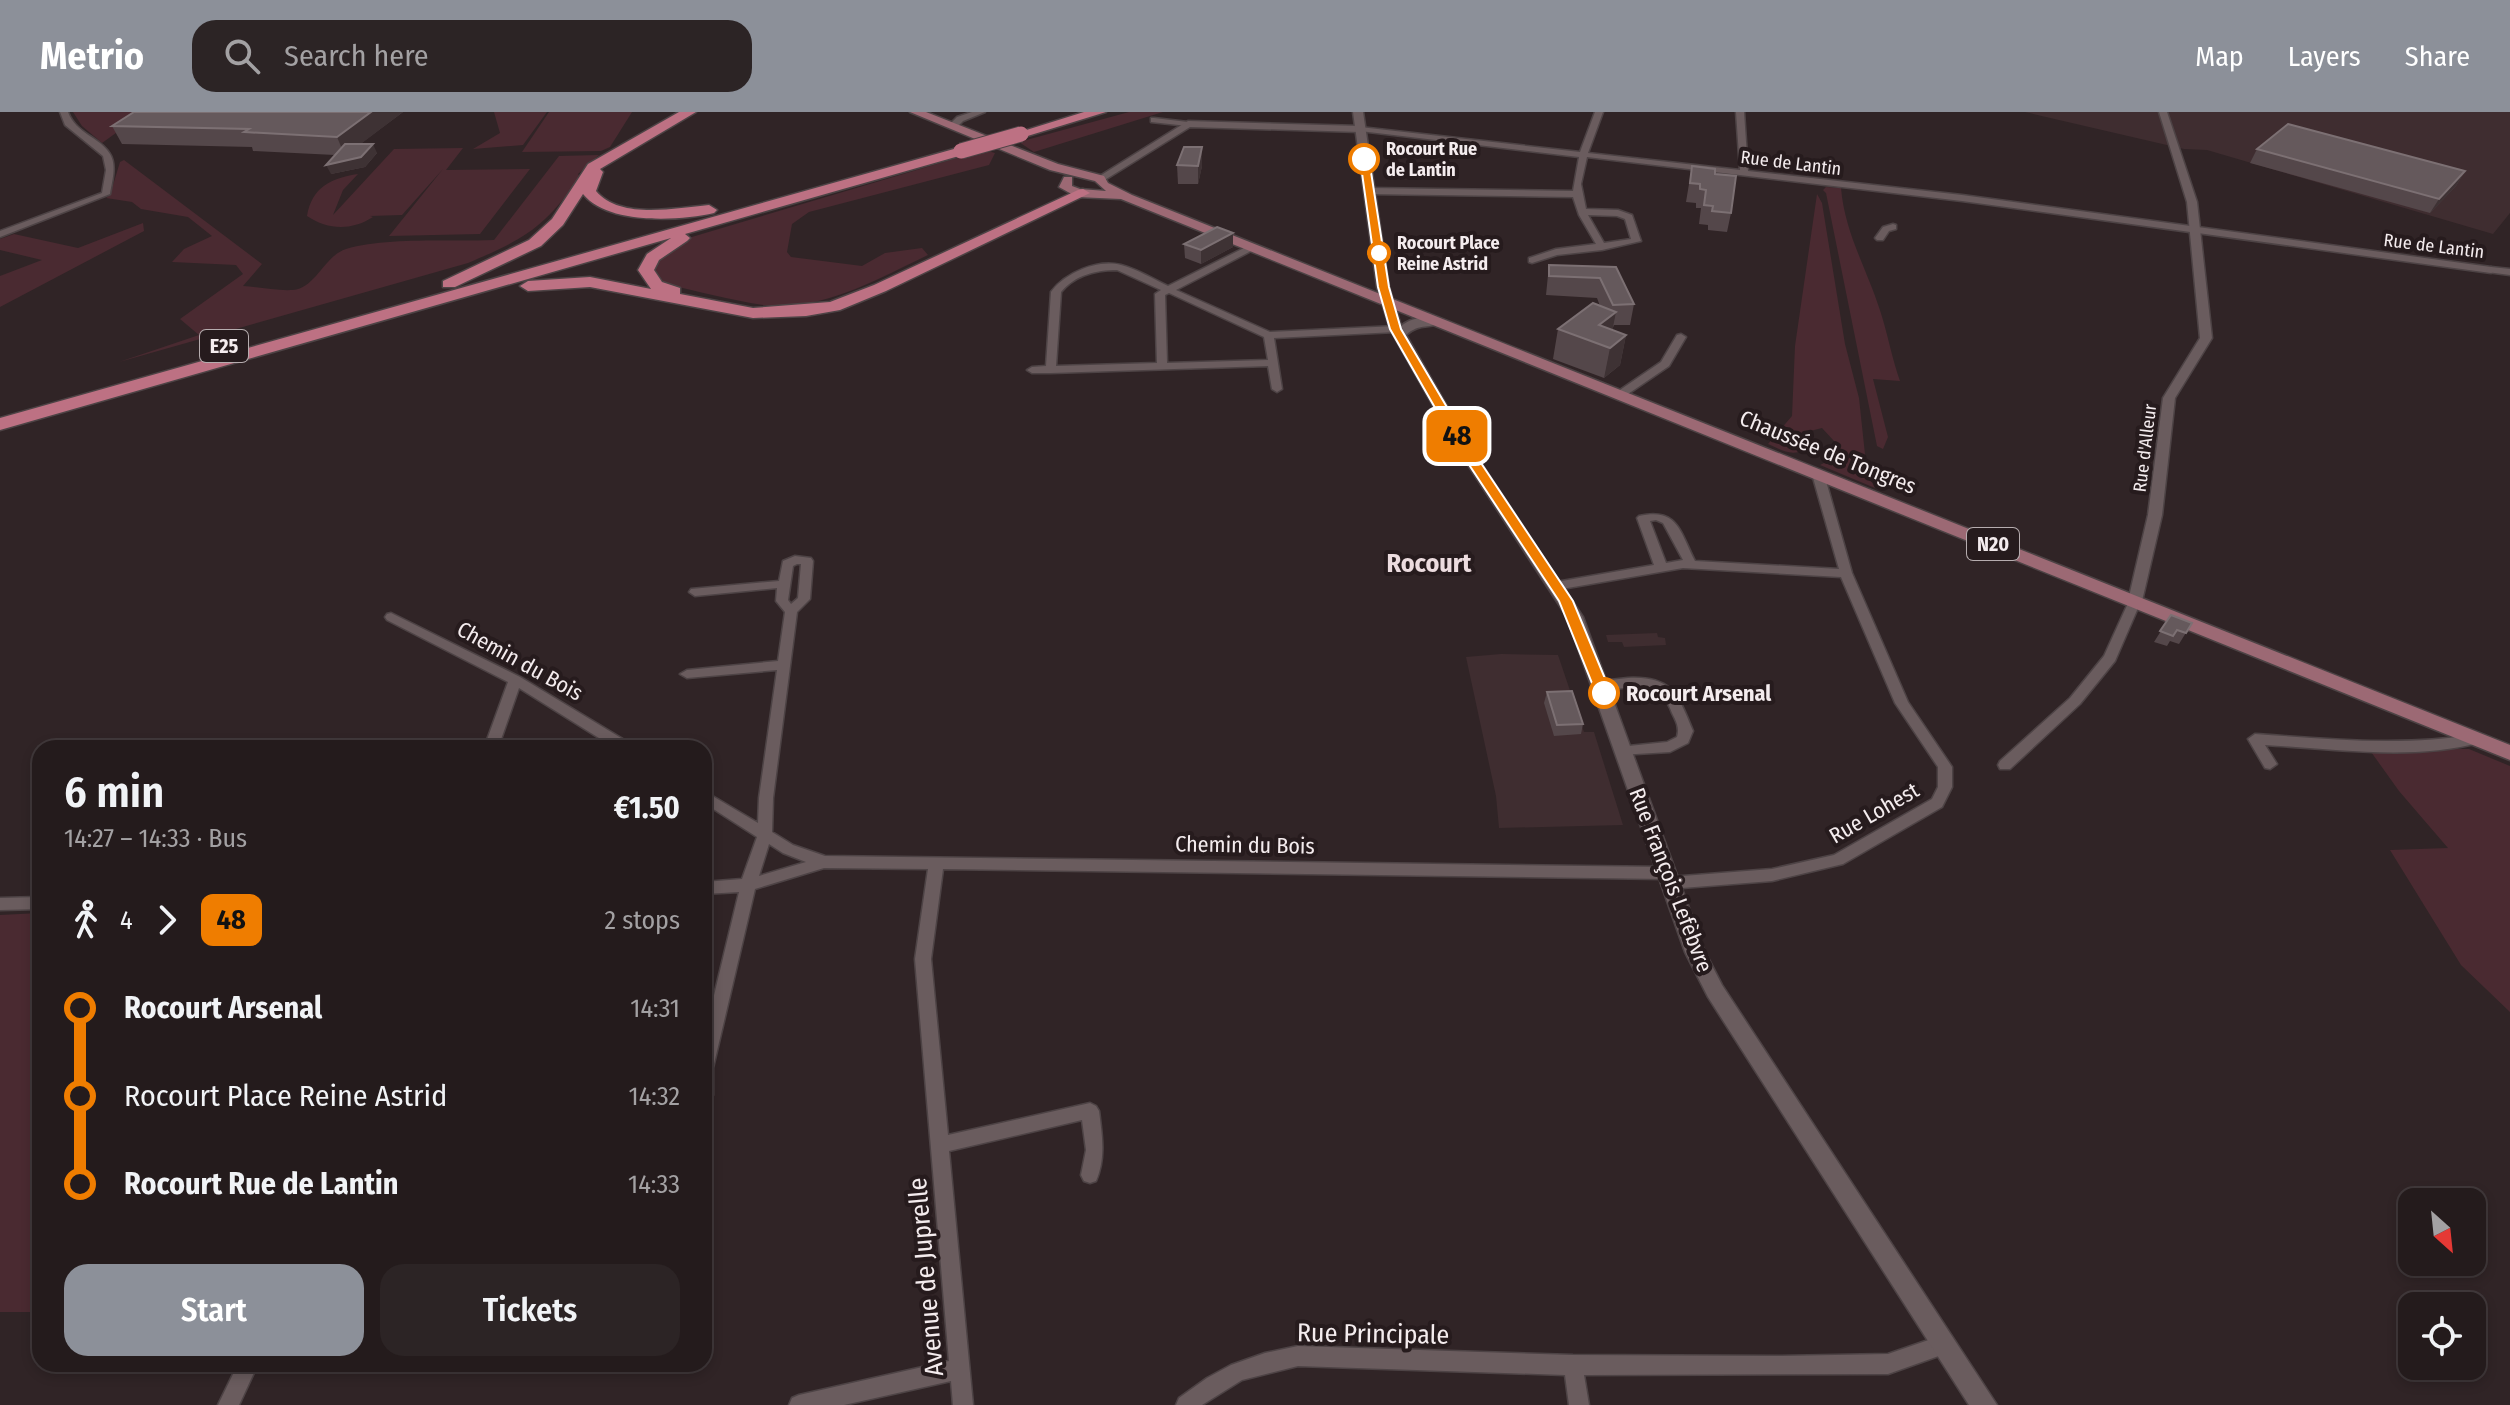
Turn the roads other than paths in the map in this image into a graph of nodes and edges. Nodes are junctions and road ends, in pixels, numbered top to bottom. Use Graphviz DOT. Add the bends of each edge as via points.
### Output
graph roads {
  1 [pos="64,112"];
  2 [pos="689,112"];
  3 [pos="699,112"];
  4 [pos="916,112"];
  5 [pos="981,112"];
  6 [pos="1059,112"];
  7 [pos="1099,112"];
  8 [pos="1358,112"];
  9 [pos="1599,112"];
  10 [pos="1740,112"];
  11 [pos="2163,112"];
  12 [pos="1154,120"];
  13 [pos="1188,124"];
  14 [pos="953,126"];
  15 [pos="1360,129"];
  16 [pos="954,147"];
  17 [pos="1586,155"];
  18 [pos="1744,174"];
  19 [pos="1102,182"];
  20 [pos="1077,186"];
  21 [pos="1369,191"];
  22 [pos="1577,194"];
  23 [pos="1128,198"];
  24 [pos="1585,212"];
  25 [pos="710,216"];
  26 [pos="1893,227"];
  27 [pos="2193,230"];
  28 [pos="0,234"];
  29 [pos="1880,238"];
  30 [pos="1252,247"];
  31 [pos="1602,247"];
  32 [pos="1532,260"];
  33 [pos="2491,270"];
  34 [pos="2510,272"];
  35 [pos="449,284"];
  36 [pos="1383,285"];
  37 [pos="1356,288"];
  38 [pos="1169,289"];
  39 [pos="435,300"];
  40 [pos="1386,301"];
  41 [pos="1437,321"];
  42 [pos="1397,332"];
  43 [pos="1269,335"];
  44 [pos="1681,337"];
  45 [pos="1272,363"];
  46 [pos="1162,366"];
  47 [pos="1032,370"];
  48 [pos="1051,370"];
  49 [pos="1277,389"];
  50 [pos="1621,394"];
  51 [pos="0,409"];
  52 [pos="0,424"];
  53 [pos="1818,474"];
  54 [pos="1691,564"];
  55 [pos="1661,567"];
  56 [pos="1846,573"];
  57 [pos="784,584"];
  58 [pos="1556,586"];
  59 [pos="695,592"];
  60 [pos="2135,601"];
  61 [pos="791,611"];
  62 [pos="391,617"];
  63 [pos="784,665"];
  64 [pos="687,674"];
  65 [pos="515,680"];
  66 [pos="1601,686"];
  67 [pos="2477,739"];
  68 [pos="494,740"];
  69 [pos="613,740"];
  70 [pos="1624,751"];
  71 [pos="2510,753"];
  72 [pos="2270,764"];
  73 [pos="2005,765"];
  74 [pos="712,801"];
  75 [pos="765,834"];
  76 [pos="824,862"];
  77 [pos="937,862"];
  78 [pos="1667,878"];
  79 [pos="748,885"];
  80 [pos="712,887"];
  81 [pos="32,903"];
  82 [pos="0,904"];
  83 [pos="712,1038"];
  84 [pos="940,1145"];
  85 [pos="1090,1175"];
  86 [pos="1943,1345"];
  87 [pos="1573,1365"];
  88 [pos="960,1369"];
  89 [pos="244,1372"];
  90 [pos="228,1405"];
  91 [pos="799,1405"];
  92 [pos="963,1405"];
  93 [pos="1186,1405"];
  94 [pos="1579,1405"];
  95 [pos="1984,1405"];
  1 -- 28 [label="street" via="68,123 107,155 106,194"];
  2 -- 35 [label="highway" via="593,167 558,222 535,243"];
  3 -- 25 [label="highway" via="602,166 588,191 608,207"];
  4 -- 14 [label="main road"];
  5 -- 14 [label="street"];
  6 -- 16 [label="highway, E25"];
  7 -- 16 [label="highway, E25, bridge"];
  8 -- 15 [label="main road, Rue François Lefèbvre"];
  9 -- 17 [label="street"];
  10 -- 18 [label="street"];
  11 -- 27 [label="street, Rue d'Alleur" via="2192,202"];
  12 -- 13 [label="street"];
  13 -- 15 [label="street, Rue de Lantin"];
  13 -- 19 [label="street"];
  14 -- 20 [label="main road" via="1054,167"];
  15 -- 17 [label="street, Rue de Lantin"];
  15 -- 21 [label="main road, Rue François Lefèbvre"];
  16 -- 25 [label="highway, E25"];
  17 -- 18 [label="street, Rue de Lantin"];
  17 -- 22 [label="street"];
  18 -- 27 [label="street, Rue de Lantin"];
  19 -- 20 [label="main road"];
  19 -- 23 [label="main road, Chaussée de Tongres / N20"];
  20 -- 23 [label="main road, Chaussée de Tongres / N20"];
  20 -- 25 [label="highway" via="864,290 806,306 757,308 656,285 646,270 653,257"];
  20 -- 39 [label="highway" via="867,294 806,311 753,313 590,282"];
  21 -- 22 [label="street"];
  21 -- 36 [label="main road, Rue François Lefèbvre"];
  22 -- 24 [label="street"];
  23 -- 30 [label="main road, Chaussée de Tongres / N20"];
  24 -- 31 [label="street"];
  24 -- 31 [label="street" via="1629,217 1636,241"];
  25 -- 35 [label="highway, E25"];
  25 -- 39 [label="highway, E25"];
  26 -- 29 [label="street"];
  27 -- 33 [label="street, Rue de Lantin"];
  27 -- 60 [label="street, Rue d'Alleur" via="2206,338 2169,398 2155,515"];
  30 -- 37 [label="main road, Chaussée de Tongres / N20"];
  30 -- 38 [label="street"];
  31 -- 32 [label="street"];
  33 -- 34 [label="street"];
  35 -- 51 [label="highway, E25"];
  36 -- 37 [label="main road"];
  36 -- 40 [label="main road, Rue François Lefèbvre"];
  37 -- 40 [label="main road, Chaussée de Tongres / N20"];
  38 -- 43 [label="street"];
  38 -- 46 [label="street" via="1160,294"];
  38 -- 48 [label="street" via="1118,267 1102,266 1059,286"];
  39 -- 52 [label="highway, E25"];
  40 -- 41 [label="main road, Chaussée de Tongres / N20"];
  40 -- 42 [label="main road, Rue François Lefèbvre"];
  41 -- 42 [label="main road" via="1412,323"];
  41 -- 50 [label="main road, Chaussée de Tongres / N20"];
  42 -- 43 [label="street"];
  42 -- 58 [label="main road, Rue François Lefèbvre" via="1464,448"];
  43 -- 45 [label="street"];
  44 -- 50 [label="street" via="1665,364"];
  45 -- 46 [label="street"];
  45 -- 49 [label="street"];
  46 -- 48 [label="street"];
  47 -- 48 [label="street"];
  50 -- 53 [label="main road, Chaussée de Tongres / N20"];
  53 -- 56 [label="street, Rue Lohest"];
  53 -- 60 [label="main road, Chaussée de Tongres / N20"];
  54 -- 55 [label="street"];
  54 -- 55 [label="street" via="1668,521 1643,518"];
  54 -- 56 [label="street"];
  55 -- 58 [label="street"];
  56 -- 78 [label="street, Rue Lohest" via="1902,703 1945,767 1945,787 1937,803 1830,863 1772,875"];
  57 -- 59 [label="street"];
  57 -- 61 [label="street" via="782,601"];
  57 -- 61 [label="street" via="787,564 807,561 804,599"];
  58 -- 66 [label="main road, Rue François Lefèbvre" via="1575,617"];
  60 -- 67 [label="main road, Chaussée de Tongres / N20"];
  60 -- 73 [label="street" via="2110,658 2075,701"];
  61 -- 63 [label="street"];
  62 -- 65 [label="street, Chemin du Bois"];
  63 -- 64 [label="street"];
  63 -- 75 [label="street"];
  65 -- 68 [label="street"];
  65 -- 69 [label="street, Chemin du Bois"];
  66 -- 70 [label="main road, Rue François Lefèbvre"];
  66 -- 70 [label="street" via="1661,687 1672,697 1686,731 1683,740 1670,747"];
  67 -- 71 [label="main road, Chaussée de Tongres / N20"];
  67 -- 72 [label="street" via="2455,745 2354,745 2255,739"];
  70 -- 78 [label="main road, Rue François Lefèbvre"];
  74 -- 75 [label="street, Chemin du Bois"];
  75 -- 76 [label="street, Chemin du Bois"];
  75 -- 79 [label="street"];
  76 -- 77 [label="street, Chemin du Bois"];
  76 -- 79 [label="street, Chemin du Bois"];
  77 -- 78 [label="street, Chemin du Bois"];
  77 -- 84 [label="street, Avenue de Juprelle" via="923,959"];
  78 -- 86 [label="main road, Rue François Lefèbvre" via="1715,991"];
  79 -- 80 [label="street, Chemin du Bois"];
  79 -- 83 [label="street"];
  81 -- 82 [label="street"];
  84 -- 85 [label="street, Avenue de Juprelle" via="1090,1111 1095,1150"];
  84 -- 88 [label="street, Avenue de Juprelle"];
  86 -- 87 [label="street, Rue Principale" via="1888,1364"];
  86 -- 95 [label="main road, Rue François Lefèbvre"];
  87 -- 93 [label="street, Rue Principale" via="1298,1356 1219,1378"];
  87 -- 94 [label="street"];
  88 -- 91 [label="street"];
  88 -- 92 [label="street, Avenue de Juprelle"];
  89 -- 90 [label="street"];
}
